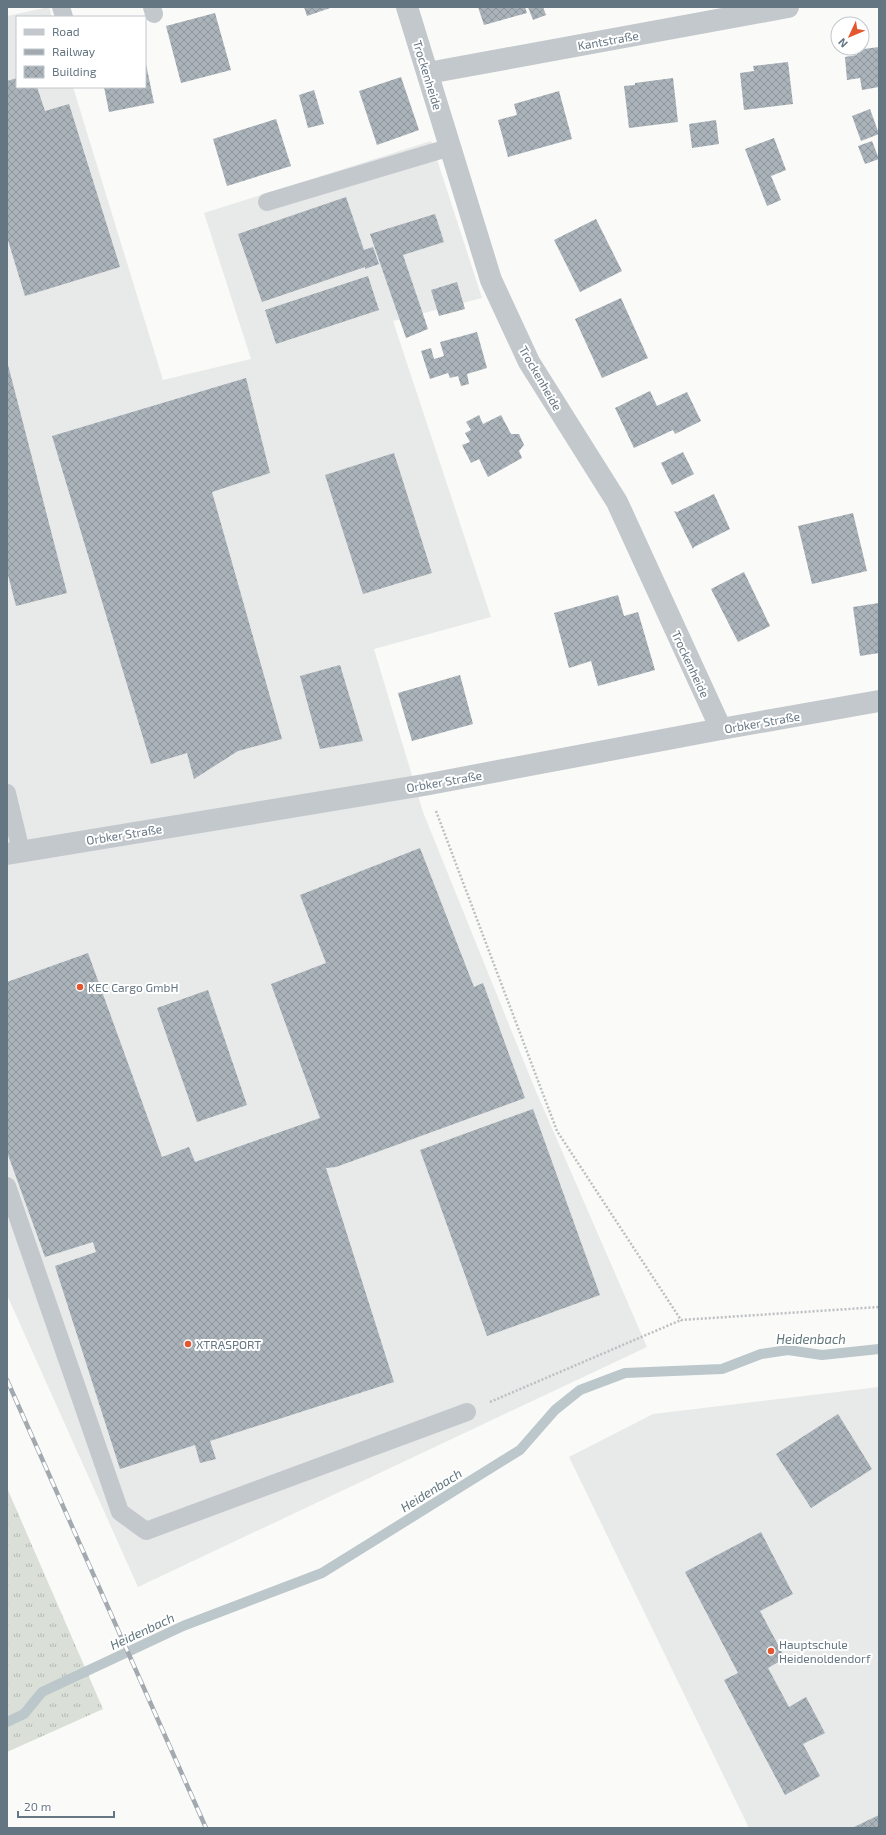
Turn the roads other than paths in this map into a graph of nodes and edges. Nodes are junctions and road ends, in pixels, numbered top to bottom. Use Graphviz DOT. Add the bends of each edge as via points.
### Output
graph roads {
  1 [pos="407,7"];
  2 [pos="788,7"];
  3 [pos="428,73"];
  4 [pos="451,147"];
  5 [pos="267,202"];
  6 [pos="879,702"];
  7 [pos="721,729"];
  8 [pos="7,793"];
  9 [pos="14,853"];
  10 [pos="7,1186"];
  11 [pos="467,1412"];
  1 -- 3 [label="street, Trockenheide"];
  2 -- 3 [label="street, Kantstraße"];
  3 -- 4 [label="street, Trockenheide"];
  4 -- 5 [label="lane"];
  4 -- 7 [label="street, Trockenheide" via="491,280 529,362 617,502"];
  6 -- 7 [label="street, Orbker Straße"];
  7 -- 9 [label="street, Orbker Straße" via="424,785"];
  8 -- 9 [label="lane"];
  10 -- 11 [label="lane" via="120,1512 146,1531"];
}
